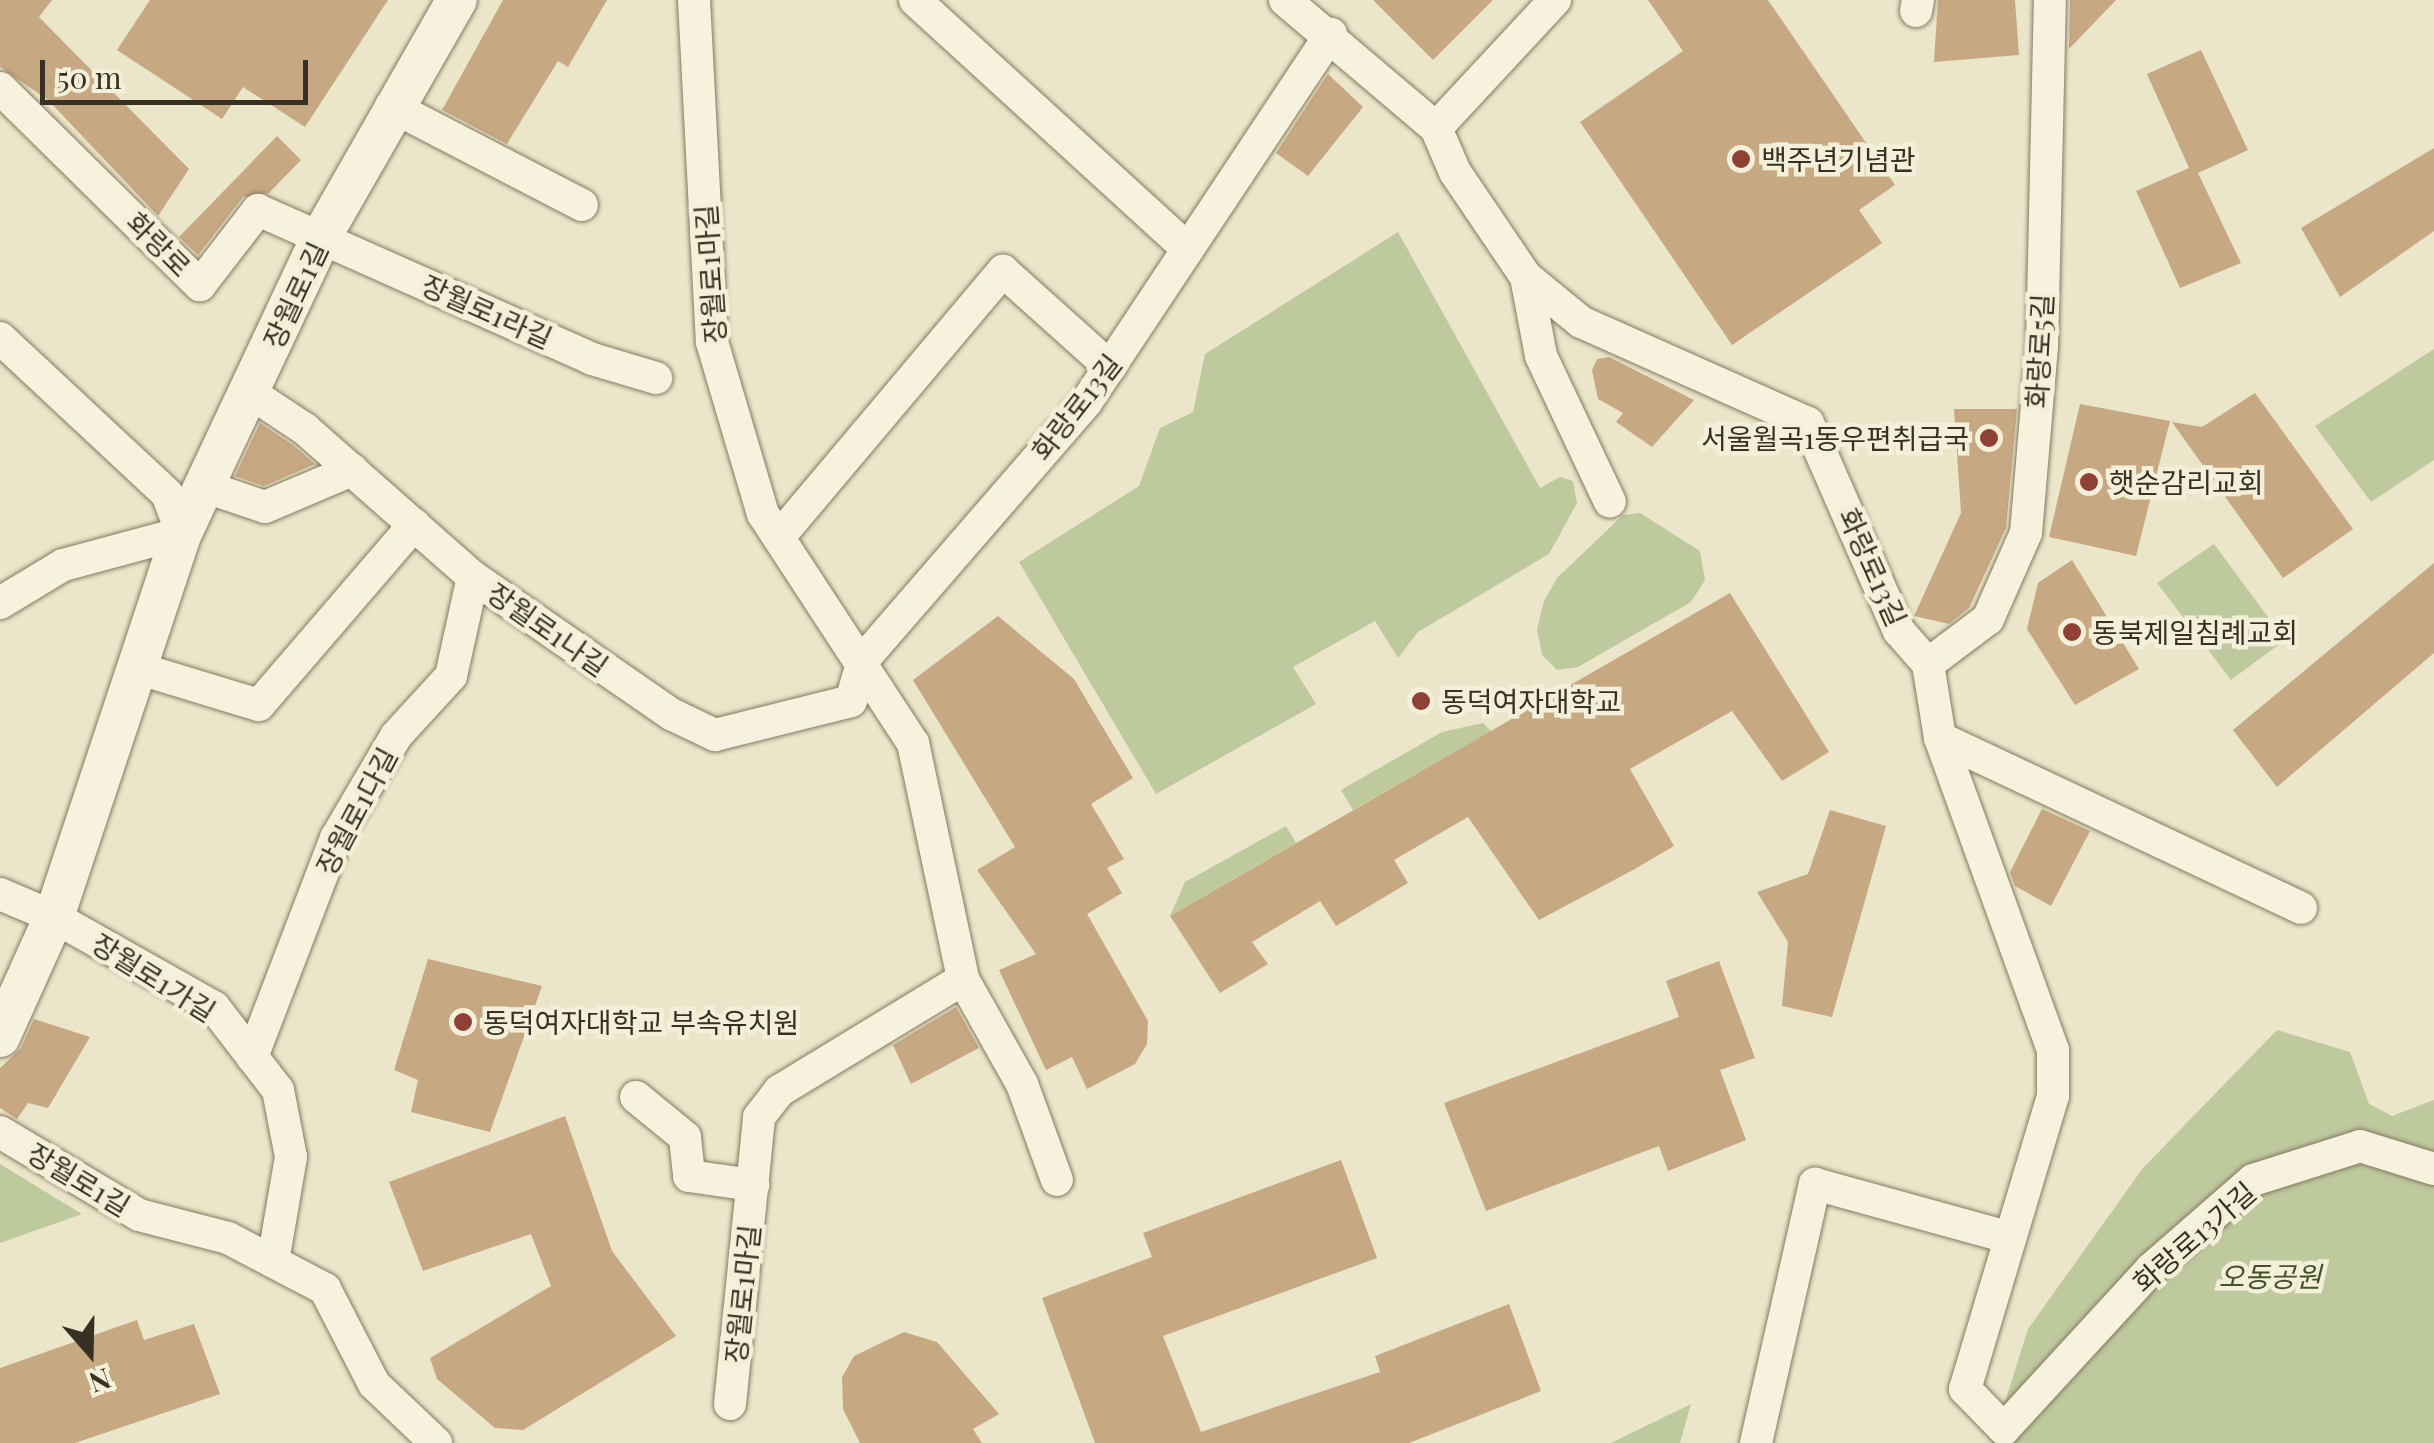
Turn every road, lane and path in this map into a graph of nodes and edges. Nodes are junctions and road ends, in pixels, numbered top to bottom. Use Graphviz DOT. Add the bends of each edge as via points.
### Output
graph roads {
  1 [pos="456,0"];
  2 [pos="694,0"];
  3 [pos="915,0"];
  4 [pos="1285,0"];
  5 [pos="1554,0"];
  6 [pos="2050,0"];
  7 [pos="1331,34"];
  8 [pos="0,88"];
  9 [pos="391,106"];
  10 [pos="1436,128"];
  11 [pos="582,204"];
  12 [pos="321,237"];
  13 [pos="1188,249"];
  14 [pos="1526,277"];
  15 [pos="1581,322"];
  16 [pos="0,338"];
  17 [pos="1541,356"];
  18 [pos="1110,367"];
  19 [pos="656,378"];
  20 [pos="249,392"];
  21 [pos="352,470"];
  22 [pos="203,486"];
  23 [pos="1610,502"];
  24 [pos="414,525"];
  25 [pos="182,533"];
  26 [pos="778,537"];
  27 [pos="473,577"];
  28 [pos="0,603"];
  29 [pos="862,660"];
  30 [pos="1928,664"];
  31 [pos="137,668"];
  32 [pos="1940,738"];
  33 [pos="0,894"];
  34 [pos="2301,908"];
  35 [pos="54,916"];
  36 [pos="963,979"];
  37 [pos="0,1037"];
  38 [pos="252,1057"];
  39 [pos="636,1097"];
  40 [pos="0,1132"];
  41 [pos="2434,1169"];
  42 [pos="1057,1180"];
  43 [pos="753,1184"];
  44 [pos="2008,1236"];
  45 [pos="273,1261"];
  46 [pos="730,1404"];
  47 [pos="2003,1436"];
  48 [pos="436,1443"];
  49 [pos="1756,1443"];
  1 -- 9 [label="street, 장월로1길"];
  2 -- 26 [label="street, 장월로1마길" via="712,342 762,514"];
  3 -- 13 [label="street"];
  4 -- 7 [label="street, 화랑로13길"];
  5 -- 10 [label="street"];
  6 -- 30 [label="street, 화랑로5길" via="2042,347 2026,534 1988,619"];
  7 -- 10 [label="street, 화랑로13길"];
  7 -- 13 [label="street, 화랑로13길"];
  8 -- 12 [label="street, 화랑로" via="200,285 258,210"];
  9 -- 11 [label="street"];
  9 -- 12 [label="street, 장월로1길"];
  10 -- 14 [label="street, 화랑로13길" via="1455,172"];
  12 -- 19 [label="street, 장월로1라길" via="592,358"];
  12 -- 20 [label="street, 장월로1길"];
  13 -- 18 [label="street, 화랑로13길"];
  14 -- 15 [label="street, 화랑로13길"];
  14 -- 17 [label="street"];
  15 -- 17 [label="street"];
  15 -- 30 [label="street, 화랑로13길" via="1808,423 1899,632"];
  16 -- 25 [label="street" via="167,494"];
  17 -- 23 [label="street"];
  18 -- 26 [label="street" via="1002,271"];
  18 -- 29 [label="street, 화랑로13길"];
  20 -- 21 [label="street, 장월로1나길"];
  20 -- 22 [label="street, 장월로1길"];
  21 -- 22 [label="street" via="265,507"];
  21 -- 24 [label="street, 장월로1나길"];
  22 -- 25 [label="street, 장월로1길"];
  24 -- 27 [label="street, 장월로1나길"];
  24 -- 31 [label="street" via="258,706"];
  25 -- 28 [label="street" via="63,565"];
  25 -- 31 [label="street, 장월로1길"];
  26 -- 29 [label="street, 장월로1마길"];
  27 -- 29 [label="street, 장월로1나길" via="671,714 715,735 851,701"];
  27 -- 38 [label="street, 장월로1다길" via="451,676 396,736 336,838"];
  29 -- 36 [label="street, 장월로1마길" via="913,744"];
  30 -- 32 [label="street"];
  31 -- 35 [label="street, 장월로1길"];
  32 -- 34 [label="street"];
  32 -- 44 [label="street" via="2053,1050 2053,1096"];
  33 -- 35 [label="street"];
  35 -- 37 [label="street, 장월로1길"];
  35 -- 38 [label="street, 장월로1가길" via="214,1008"];
  36 -- 42 [label="street, 장월로1마길" via="1022,1084"];
  36 -- 43 [label="street, 장월로1마길" via="779,1091 760,1117"];
  38 -- 45 [label="street, 장월로1가길" via="278,1090 292,1157"];
  39 -- 43 [label="street, 장월로1마길" via="684,1137 689,1176"];
  40 -- 45 [label="street, 장월로1길" via="139,1215 228,1238"];
  41 -- 47 [label="street, 화랑로13가길" via="2360,1146 2253,1180 2152,1269"];
  43 -- 46 [label="street, 장월로1마길"];
  44 -- 47 [label="street" via="1965,1389"];
  44 -- 49 [label="street" via="1815,1184"];
  45 -- 48 [label="street" via="325,1289 374,1384"];
}
